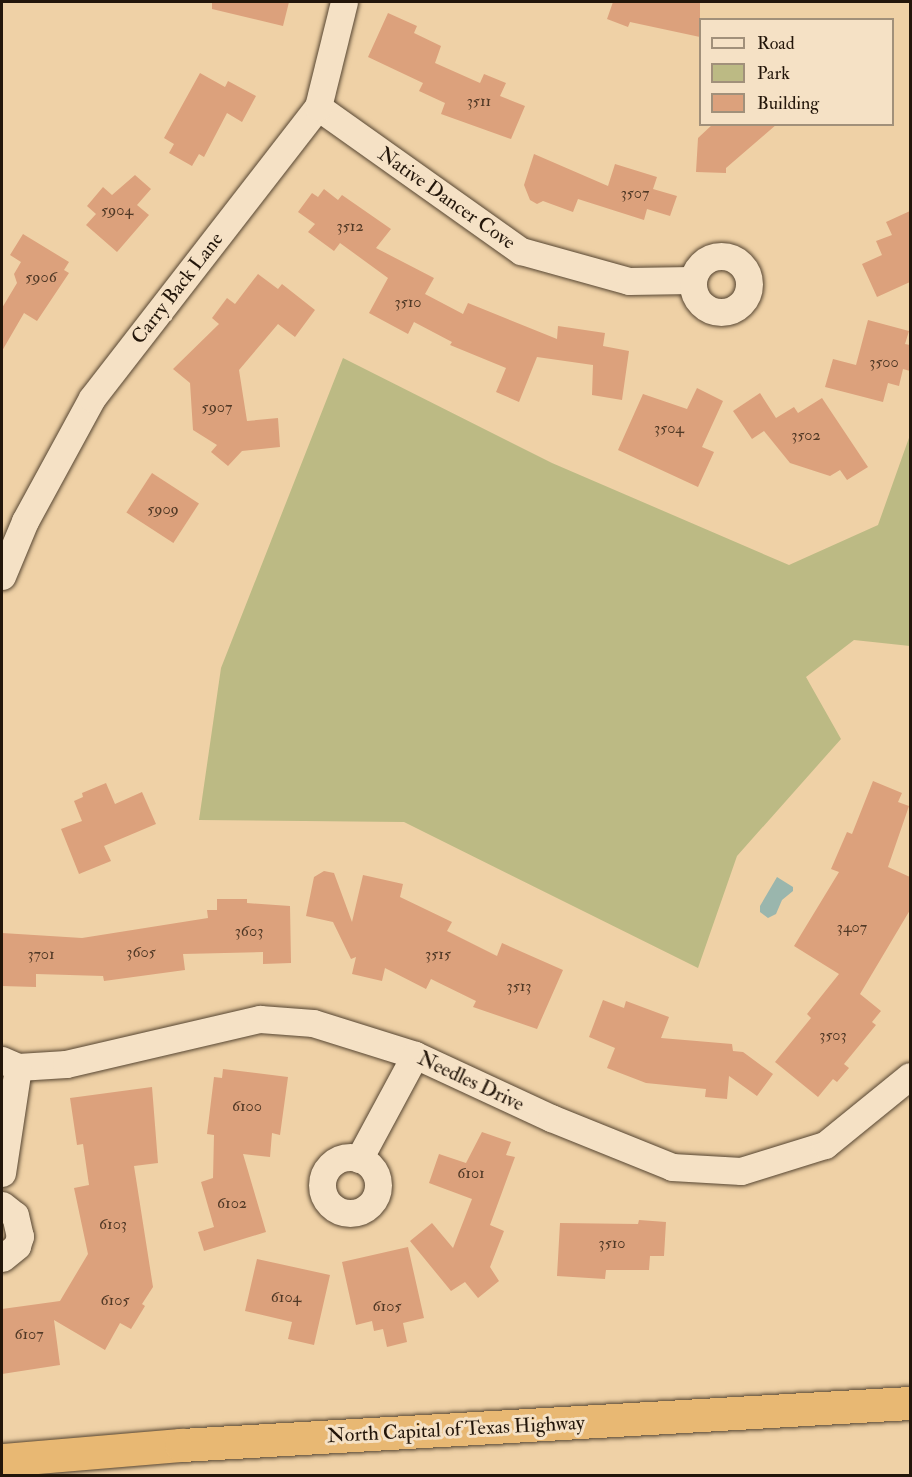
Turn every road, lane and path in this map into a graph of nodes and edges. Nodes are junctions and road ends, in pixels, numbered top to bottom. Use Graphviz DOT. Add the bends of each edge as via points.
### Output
graph roads {
  1 [pos="344,2"];
  2 [pos="318,106"];
  3 [pos="692,280"];
  4 [pos="2,576"];
  5 [pos="415,1055"];
  6 [pos="10,1064"];
  7 [pos="910,1076"];
  8 [pos="359,1158"];
  9 [pos="2,1173"];
  10 [pos="2,1205"];
  11 [pos="2,1258"];
  12 [pos="910,1403"];
  13 [pos="2,1460"];
  1 -- 2 [label="street, Carry Back Lane"];
  2 -- 3 [label="street, Native Dancer Cove" via="521,250 629,281"];
  2 -- 4 [label="street, Carry Back Lane" via="92,398 24,521"];
  5 -- 6 [label="street, Needles Drive" via="313,1023 260,1019 117,1055"];
  5 -- 7 [label="street, Needles Drive" via="551,1118 672,1167 741,1171 825,1145"];
  5 -- 8 [label="street"];
  6 -- 9 [label="street"];
  10 -- 11 [label="street" via="15,1215 20,1236 17,1246"];
  12 -- 13 [label="highway, North Capital of Texas Highway" via="193,1444"];
}
